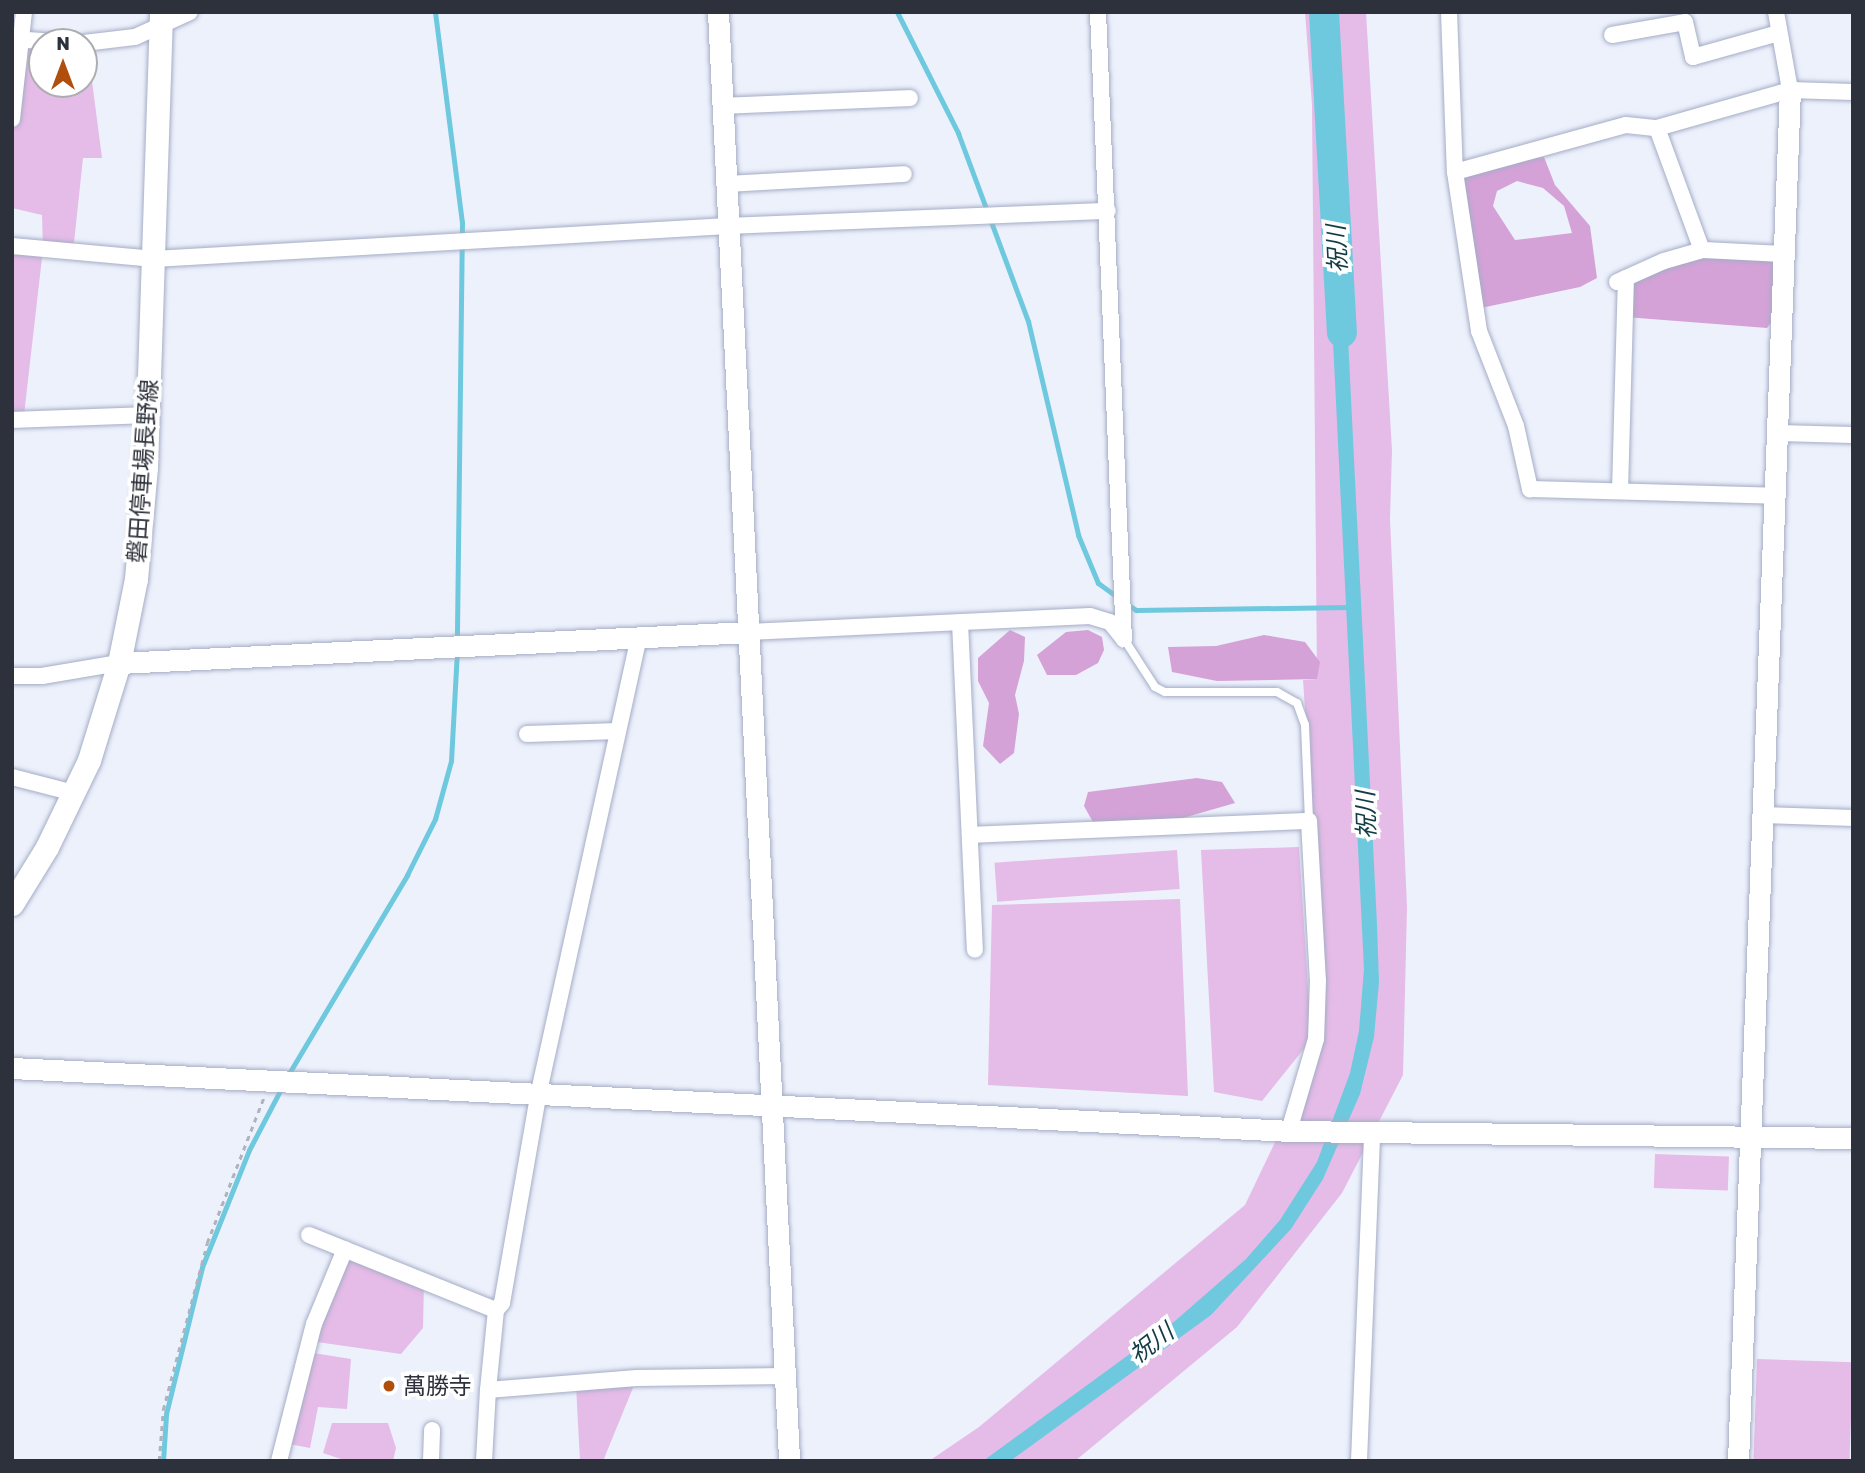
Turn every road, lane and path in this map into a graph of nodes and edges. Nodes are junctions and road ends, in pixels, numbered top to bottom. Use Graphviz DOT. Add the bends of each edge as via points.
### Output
graph roads {
  1 [pos="24,12"];
  2 [pos="190,12"];
  3 [pos="718,12"];
  4 [pos="1098,12"];
  5 [pos="1449,12"];
  6 [pos="1776,12"];
  7 [pos="161,20"];
  8 [pos="1779,33"];
  9 [pos="1612,35"];
  10 [pos="17,40"];
  11 [pos="98,41"];
  12 [pos="1790,90"];
  13 [pos="1853,92"];
  14 [pos="910,98"];
  15 [pos="722,106"];
  16 [pos="12,119"];
  17 [pos="1657,128"];
  18 [pos="1455,173"];
  19 [pos="904,174"];
  20 [pos="726,184"];
  21 [pos="1108,211"];
  22 [pos="728,226"];
  23 [pos="12,246"];
  24 [pos="1702,250"];
  25 [pos="1785,254"];
  26 [pos="154,259"];
  27 [pos="148,415"];
  28 [pos="12,420"];
  29 [pos="1778,433"];
  30 [pos="1853,435"];
  31 [pos="1620,491"];
  32 [pos="1776,496"];
  33 [pos="960,622"];
  34 [pos="748,632"];
  35 [pos="639,637"];
  36 [pos="1124,639"];
  37 [pos="119,663"];
  38 [pos="12,676"];
  39 [pos="618,731"];
  40 [pos="527,734"];
  41 [pos="12,777"];
  42 [pos="74,793"];
  43 [pos="1763,815"];
  44 [pos="1853,818"];
  45 [pos="1310,821"];
  46 [pos="970,835"];
  47 [pos="12,904"];
  48 [pos="975,950"];
  49 [pos="12,1068"];
  50 [pos="272,1080"];
  51 [pos="538,1096"];
  52 [pos="771,1107"];
  53 [pos="1299,1131"];
  54 [pos="1371,1133"];
  55 [pos="1751,1136"];
  56 [pos="1853,1138"];
  57 [pos="309,1235"];
  58 [pos="345,1249"];
  59 [pos="496,1310"];
  60 [pos="785,1376"];
  61 [pos="488,1390"];
  62 [pos="432,1430"];
  63 [pos="159,1461"];
  64 [pos="279,1461"];
  65 [pos="432,1461"];
  66 [pos="484,1461"];
  67 [pos="789,1461"];
  68 [pos="1359,1461"];
  69 [pos="1738,1461"];
  1 -- 10 [label="street"];
  2 -- 7 [label="street"];
  3 -- 15 [label="street"];
  4 -- 21 [label="street"];
  5 -- 18 [label="street"];
  6 -- 8 [label="street"];
  7 -- 11 [label="street" via="135,37"];
  7 -- 26 [label="main road, 磐田停車場長野線"];
  8 -- 9 [label="street" via="1693,57 1685,22"];
  8 -- 12 [label="street"];
  10 -- 16 [label="street"];
  12 -- 13 [label="street"];
  12 -- 17 [label="street"];
  12 -- 25 [label="street"];
  14 -- 15 [label="street"];
  15 -- 20 [label="street"];
  17 -- 18 [label="street" via="1626,125"];
  17 -- 24 [label="street"];
  18 -- 31 [label="street" via="1479,331 1516,426 1530,488"];
  19 -- 20 [label="street"];
  20 -- 22 [label="street"];
  21 -- 22 [label="street"];
  21 -- 36 [label="street"];
  22 -- 26 [label="street"];
  22 -- 34 [label="street"];
  23 -- 26 [label="street"];
  24 -- 25 [label="street"];
  24 -- 31 [label="street" via="1621,280"];
  25 -- 29 [label="street"];
  26 -- 27 [label="main road, 磐田停車場長野線"];
  27 -- 28 [label="street"];
  27 -- 37 [label="main road, 磐田停車場長野線" via="136,579"];
  29 -- 30 [label="street"];
  29 -- 32 [label="street"];
  31 -- 32 [label="street"];
  32 -- 43 [label="street"];
  33 -- 34 [label="street"];
  33 -- 36 [label="street" via="1090,616 1110,622"];
  33 -- 46 [label="street"];
  34 -- 35 [label="street"];
  34 -- 52 [label="street"];
  35 -- 37 [label="street"];
  35 -- 39 [label="street"];
  36 -- 45 [label="lane" via="1155,687 1165,692 1277,692 1297,703 1305,725"];
  37 -- 38 [label="street" via="42,676"];
  37 -- 42 [label="main road, 磐田停車場長野線"];
  39 -- 40 [label="street"];
  39 -- 51 [label="street"];
  41 -- 42 [label="street"];
  42 -- 47 [label="main road, 磐田停車場長野線"];
  43 -- 44 [label="street"];
  43 -- 55 [label="street"];
  45 -- 46 [label="street"];
  45 -- 53 [label="street" via="1318,980 1316,1039"];
  46 -- 48 [label="street"];
  49 -- 50 [label="street"];
  50 -- 51 [label="street"];
  50 -- 63 [label="path" via="207,1243 163,1410"];
  51 -- 52 [label="street"];
  51 -- 59 [label="street" via="502,1303"];
  52 -- 53 [label="street"];
  52 -- 60 [label="street"];
  53 -- 54 [label="street"];
  54 -- 55 [label="street"];
  54 -- 68 [label="street"];
  55 -- 56 [label="street"];
  55 -- 69 [label="street"];
  57 -- 58 [label="street"];
  58 -- 59 [label="street"];
  58 -- 64 [label="street" via="314,1324"];
  59 -- 61 [label="street"];
  60 -- 61 [label="street" via="637,1378"];
  60 -- 67 [label="street"];
  61 -- 66 [label="street"];
  62 -- 65 [label="street"];
}
